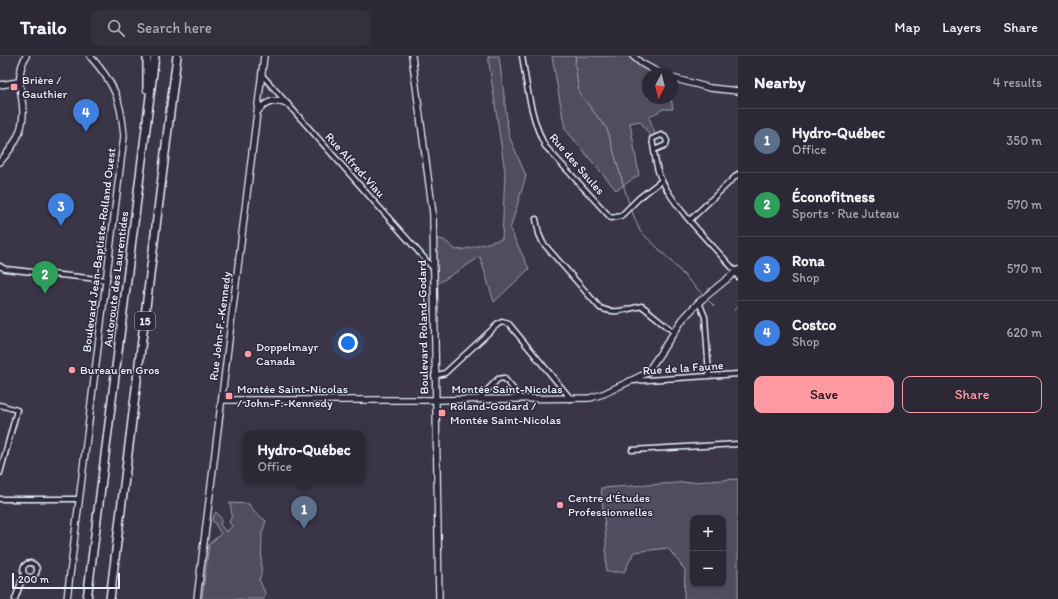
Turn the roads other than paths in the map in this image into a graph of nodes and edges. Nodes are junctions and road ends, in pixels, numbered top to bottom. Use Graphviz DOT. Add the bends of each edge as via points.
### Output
graph roads {
  1 [pos="26,56"];
  2 [pos="90,56"];
  3 [pos="147,56"];
  4 [pos="155,56"];
  5 [pos="177,56"];
  6 [pos="264,56"];
  7 [pos="412,56"];
  8 [pos="522,56"];
  9 [pos="633,56"];
  10 [pos="650,68"];
  11 [pos="262,75"];
  12 [pos="678,80"];
  13 [pos="18,82"];
  14 [pos="0,85"];
  15 [pos="738,91"];
  16 [pos="287,104"];
  17 [pos="257,113"];
  18 [pos="147,121"];
  19 [pos="654,150"];
  20 [pos="0,162"];
  21 [pos="738,174"];
  22 [pos="661,180"];
  23 [pos="536,219"];
  24 [pos="690,220"];
  25 [pos="0,266"];
  26 [pos="433,268"];
  27 [pos="737,273"];
  28 [pos="107,280"];
  29 [pos="699,302"];
  30 [pos="674,332"];
  31 [pos="738,374"];
  32 [pos="709,375"];
  33 [pos="434,376"];
  34 [pos="629,382"];
  35 [pos="479,399"];
  36 [pos="522,399"];
  37 [pos="571,399"];
  38 [pos="222,400"];
  39 [pos="435,400"];
  40 [pos="0,405"];
  41 [pos="738,444"];
  42 [pos="0,450"];
  43 [pos="632,450"];
  44 [pos="5,451"];
  45 [pos="0,473"];
  46 [pos="79,498"];
  47 [pos="0,499"];
  48 [pos="24,574"];
  49 [pos="15,599"];
  50 [pos="67,599"];
  51 [pos="87,599"];
  52 [pos="110,599"];
  53 [pos="197,599"];
  54 [pos="439,599"];
  1 -- 13 [label="street"];
  2 -- 28 [label="street, Boulevard Jean-Baptiste-Rolland Ouest" via="116,91 122,112 124,136"];
  3 -- 18 [label="highway"];
  4 -- 18 [label="highway, Autoroute des Laurentides / 15"];
  5 -- 52 [label="highway, 15"];
  6 -- 11 [label="street, Rue John-F.-Kennedy"];
  7 -- 26 [label="street, Boulevard Roland-Godard" via="431,194"];
  8 -- 22 [label="street, Rue des Saules" via="526,84 537,127 545,146 611,218 620,216"];
  9 -- 10 [label="street"];
  11 -- 16 [label="street, Rue Alfred-Viau"];
  11 -- 17 [label="street, Rue John-F.-Kennedy"];
  12 -- 15 [label="street" via="710,88"];
  13 -- 14 [label="street"];
  13 -- 20 [label="street" via="23,113 22,125 16,142"];
  16 -- 17 [label="street" via="278,101 267,102"];
  16 -- 26 [label="street, Rue Alfred-Viau"];
  17 -- 38 [label="street, Rue John-F.-Kennedy"];
  18 -- 51 [label="highway, Autoroute des Laurentides / 15"];
  19 -- 22 [label="street"];
  21 -- 24 [label="street"];
  22 -- 24 [label="street"];
  23 -- 30 [label="street" via="542,243 600,308 609,312 642,306"];
  24 -- 27 [label="street"];
  25 -- 28 [label="street" via="5,269"];
  26 -- 33 [label="street, Boulevard Roland-Godard"];
  27 -- 29 [label="street, Montée Saint-Nicolas"];
  28 -- 46 [label="street, Boulevard Jean-Baptiste-Rolland Ouest"];
  29 -- 30 [label="street, Montée Saint-Nicolas"];
  29 -- 32 [label="street" via="705,317"];
  30 -- 34 [label="street, Montée Saint-Nicolas" via="647,373"];
  31 -- 32 [label="street, Rue de la Faune"];
  32 -- 34 [label="street, Rue de la Faune"];
  33 -- 37 [label="street" via="445,373 502,322 509,324"];
  33 -- 39 [label="street, Boulevard Roland-Godard"];
  34 -- 37 [label="street, Montée Saint-Nicolas" via="590,398"];
  35 -- 36 [label="street, Montée Saint-Nicolas"];
  35 -- 36 [label="street" via="498,379 504,378"];
  35 -- 39 [label="street, Montée Saint-Nicolas"];
  36 -- 37 [label="street, Montée Saint-Nicolas"];
  38 -- 39 [label="street, Montée Saint-Nicolas"];
  38 -- 53 [label="street, Rue John-F.-Kennedy"];
  39 -- 54 [label="street, Boulevard Roland-Godard"];
  40 -- 44 [label="street" via="17,410"];
  41 -- 43 [label="street"];
  42 -- 44 [label="street"];
  44 -- 45 [label="street"];
  46 -- 47 [label="street"];
  46 -- 50 [label="street, Boulevard Jean-Baptiste-Rolland Ouest"];
  48 -- 49 [label="street"];
}
